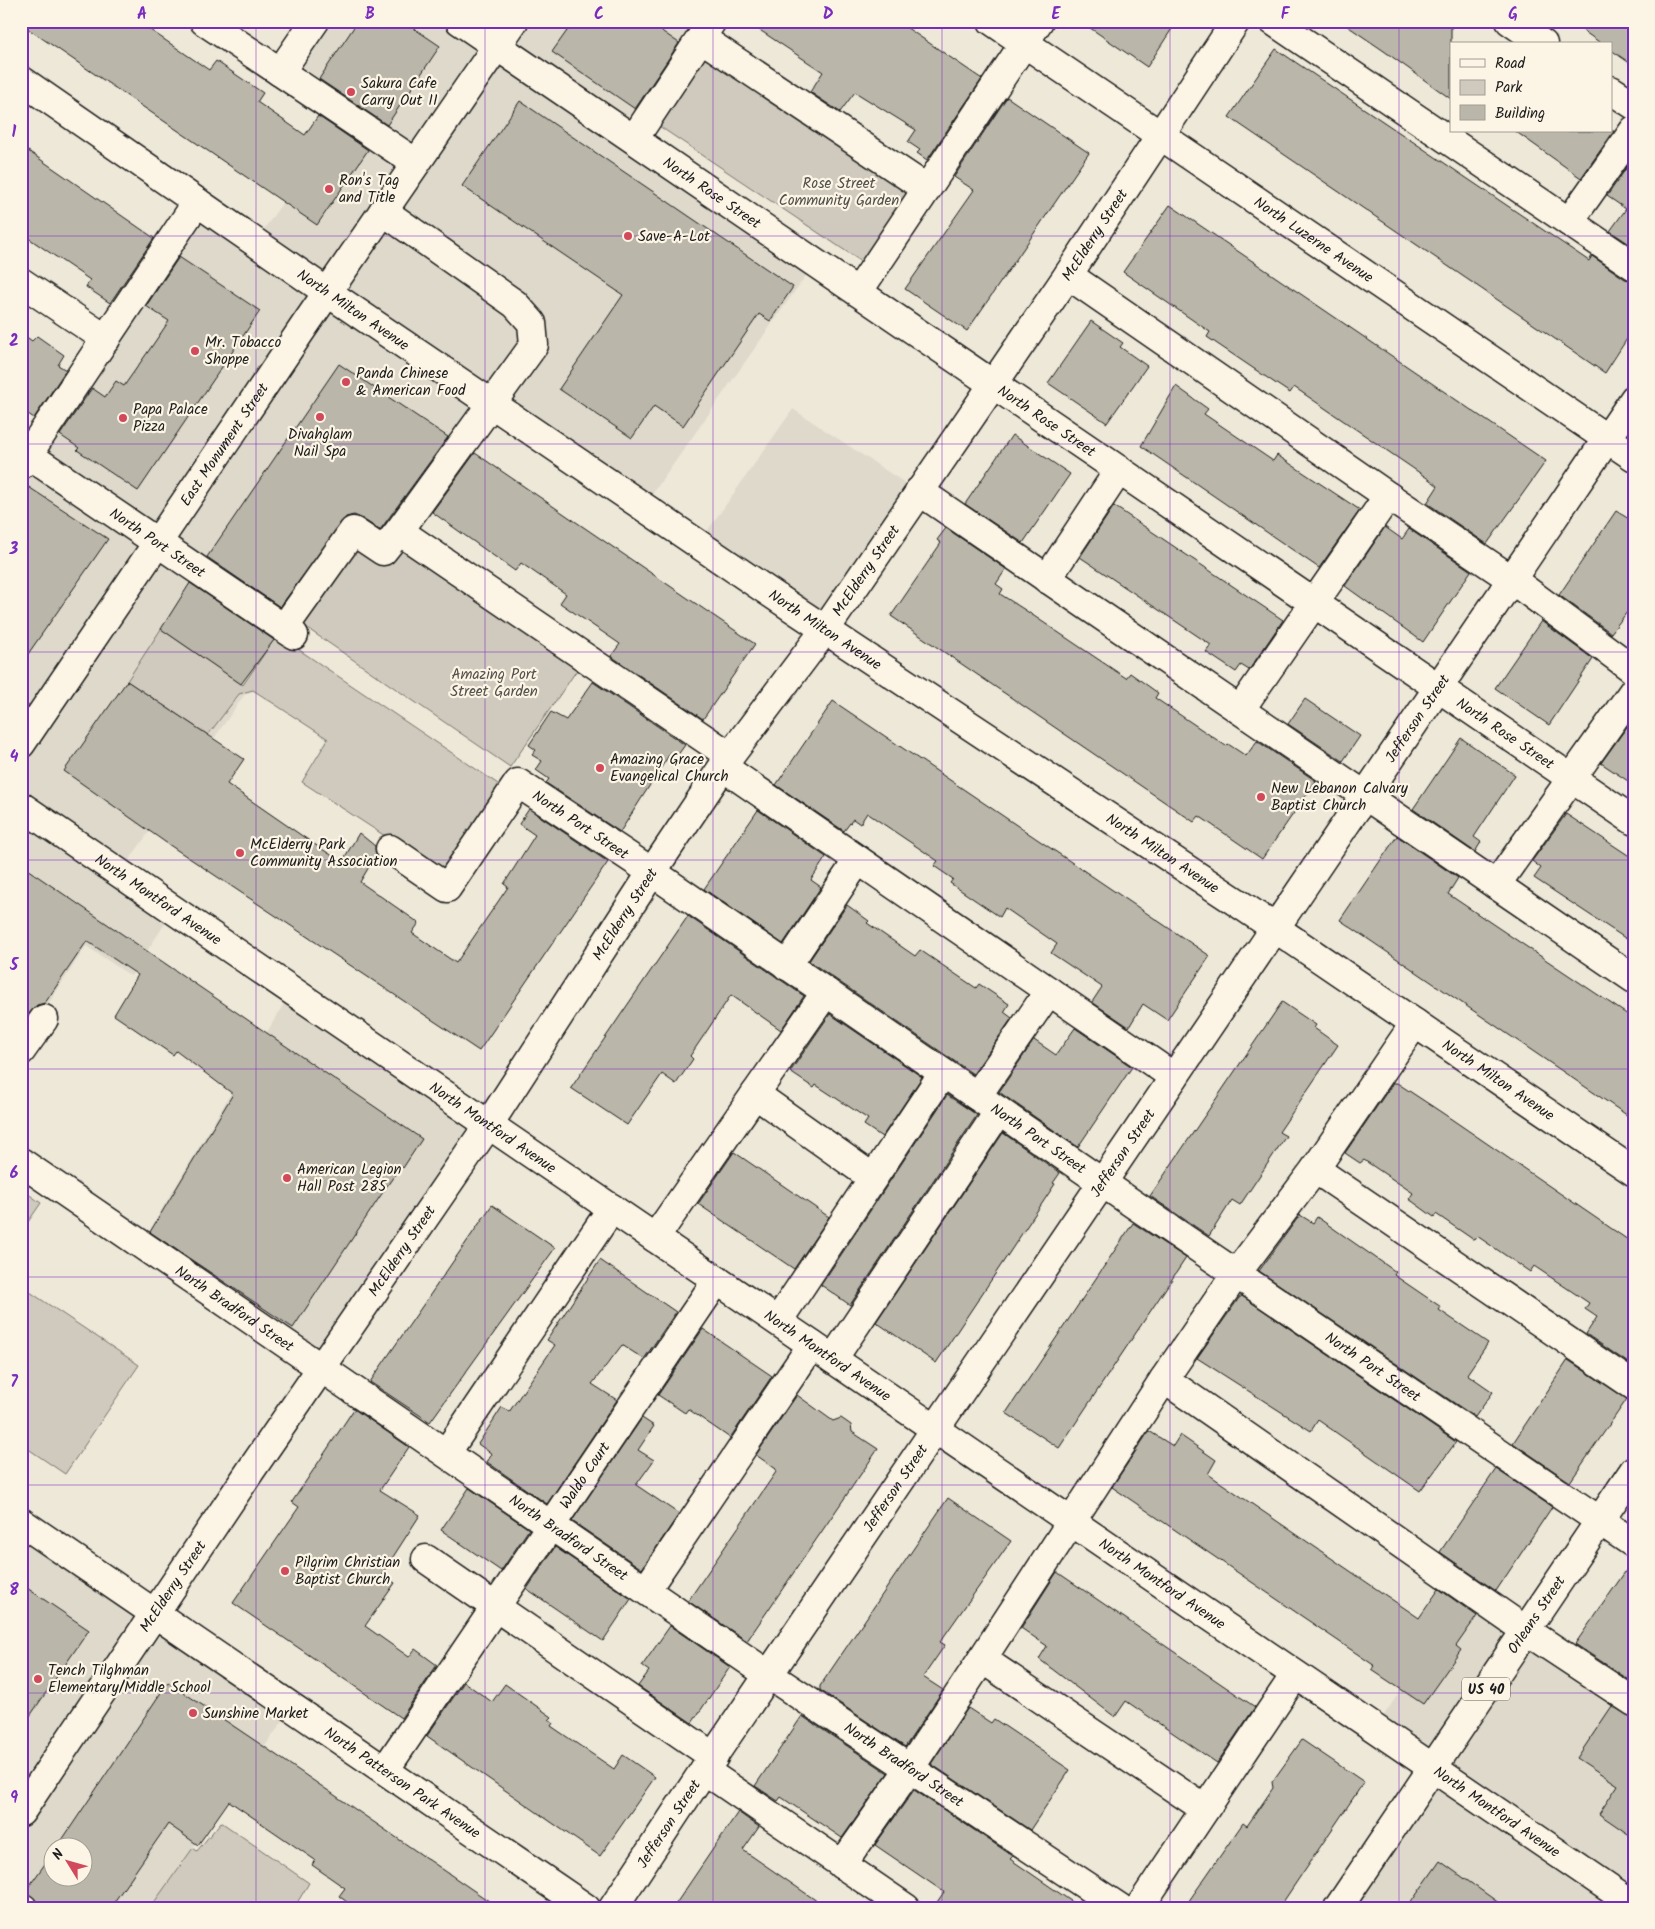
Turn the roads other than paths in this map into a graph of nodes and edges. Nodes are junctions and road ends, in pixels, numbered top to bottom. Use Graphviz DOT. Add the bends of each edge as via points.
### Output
graph roads {
  1 [pos="204,21"];
  2 [pos="315,21"];
  3 [pos="460,21"];
  4 [pos="514,21"];
  5 [pos="992,21"];
  6 [pos="1236,21"];
  7 [pos="1273,21"];
  8 [pos="1510,21"];
  9 [pos="707,30"];
  10 [pos="1032,32"];
  11 [pos="1540,42"];
  12 [pos="497,46"];
  13 [pos="280,72"];
  14 [pos="21,80"];
  15 [pos="1612,91"];
  16 [pos="1634,105"];
  17 [pos="1634,130"];
  18 [pos="1161,136"];
  19 [pos="634,140"];
  20 [pos="416,163"];
  21 [pos="927,188"];
  22 [pos="197,202"];
  23 [pos="383,211"];
  24 [pos="1569,222"];
  25 [pos="1634,266"];
  26 [pos="1068,275"];
  27 [pos="21,282"];
  28 [pos="327,292"];
  29 [pos="858,292"];
  30 [pos="106,339"];
  31 [pos="993,384"];
  32 [pos="1634,399"];
  33 [pos="492,404"];
  34 [pos="1607,439"];
  35 [pos="23,456"];
  36 [pos="1634,457"];
  37 [pos="1119,470"];
  38 [pos="919,491"];
  39 [pos="1388,496"];
  40 [pos="399,531"];
  41 [pos="156,544"];
  42 [pos="1047,579"];
  43 [pos="1511,579"];
  44 [pos="1315,604"];
  45 [pos="825,630"];
  46 [pos="1634,670"];
  47 [pos="1438,688"];
  48 [pos="1634,690"];
  49 [pos="1240,710"];
  50 [pos="21,744"];
  51 [pos="727,762"];
  52 [pos="1572,779"];
  53 [pos="1365,795"];
  54 [pos="21,806"];
  55 [pos="1634,821"];
  56 [pos="390,849"];
  57 [pos="858,860"];
  58 [pos="652,872"];
  59 [pos="1496,884"];
  60 [pos="1275,928"];
  61 [pos="788,966"];
  62 [pos="1634,979"];
  63 [pos="1049,991"];
  64 [pos="826,992"];
  65 [pos="44,1019"];
  66 [pos="1415,1023"];
  67 [pos="21,1051"];
  68 [pos="943,1073"];
  69 [pos="1174,1077"];
  70 [pos="755,1094"];
  71 [pos="988,1104"];
  72 [pos="489,1124"];
  73 [pos="21,1162"];
  74 [pos="1315,1169"];
  75 [pos="1634,1172"];
  76 [pos="873,1178"];
  77 [pos="1102,1182"];
  78 [pos="612,1208"];
  79 [pos="656,1238"];
  80 [pos="1236,1274"];
  81 [pos="717,1280"];
  82 [pos="778,1321"];
  83 [pos="823,1352"];
  84 [pos="322,1367"];
  85 [pos="1164,1379"];
  86 [pos="1634,1386"];
  87 [pos="936,1429"];
  88 [pos="447,1452"];
  89 [pos="1634,1470"];
  90 [pos="1599,1521"];
  91 [pos="21,1522"];
  92 [pos="1072,1522"];
  93 [pos="551,1523"];
  94 [pos="1634,1544"];
  95 [pos="426,1559"];
  96 [pos="646,1590"];
  97 [pos="495,1608"];
  98 [pos="156,1614"];
  99 [pos="1525,1630"];
  100 [pos="982,1659"];
  101 [pos="1295,1674"];
  102 [pos="769,1675"];
  103 [pos="1634,1702"];
  104 [pos="709,1764"];
  105 [pos="910,1768"];
  106 [pos="1432,1768"];
  107 [pos="385,1770"];
  108 [pos="1205,1809"];
  109 [pos="21,1812"];
  110 [pos="842,1865"];
  111 [pos="1634,1905"];
  112 [pos="586,1908"];
  113 [pos="614,1908"];
  114 [pos="906,1908"];
  115 [pos="1120,1908"];
  116 [pos="1140,1908"];
  117 [pos="1338,1908"];
  1 -- 13 [label="street"];
  2 -- 13 [label="street"];
  3 -- 12 [label="street, North Rose Street"];
  4 -- 12 [label="street, East Monument Street"];
  5 -- 10 [label="street, North Luzerne Avenue"];
  6 -- 18 [label="street, McElderry Street"];
  7 -- 24 [label="street"];
  8 -- 11 [label="street"];
  9 -- 19 [label="street"];
  9 -- 21 [label="street"];
  10 -- 18 [label="street, North Luzerne Avenue"];
  10 -- 21 [label="street"];
  12 -- 19 [label="street, North Rose Street"];
  12 -- 20 [label="street, East Monument Street"];
  13 -- 20 [label="street"];
  14 -- 22 [label="street, North Milton Avenue"];
  15 -- 16 [label="street"];
  17 -- 24 [label="street"];
  18 -- 26 [label="street, McElderry Street"];
  18 -- 34 [label="street, North Luzerne Avenue"];
  19 -- 29 [label="street, North Rose Street"];
  20 -- 23 [label="street, East Monument Street"];
  21 -- 29 [label="street"];
  22 -- 28 [label="street, North Milton Avenue"];
  22 -- 30 [label="street"];
  23 -- 28 [label="street, East Monument Street"];
  23 -- 33 [label="street" via="515,304 532,323 534,345"];
  24 -- 25 [label="street"];
  26 -- 31 [label="street, McElderry Street"];
  26 -- 39 [label="street"];
  27 -- 30 [label="street"];
  28 -- 33 [label="street, North Milton Avenue"];
  28 -- 41 [label="street, East Monument Street"];
  29 -- 31 [label="street, North Rose Street"];
  30 -- 35 [label="street"];
  31 -- 37 [label="street, North Rose Street"];
  31 -- 38 [label="street, McElderry Street"];
  32 -- 34 [label="street, Jefferson Street"];
  33 -- 40 [label="street"];
  33 -- 45 [label="street, North Milton Avenue"];
  34 -- 36 [label="street, North Luzerne Avenue"];
  34 -- 43 [label="street, Jefferson Street"];
  35 -- 41 [label="street, North Port Street"];
  37 -- 42 [label="street"];
  37 -- 44 [label="street, North Rose Street"];
  38 -- 42 [label="street"];
  38 -- 45 [label="street, McElderry Street"];
  39 -- 43 [label="street"];
  39 -- 44 [label="street"];
  40 -- 41 [label="street, North Port Street" via="383,551 353,530 289,632"];
  40 -- 51 [label="street"];
  41 -- 50 [label="street, East Monument Street"];
  42 -- 49 [label="street"];
  43 -- 46 [label="street"];
  43 -- 47 [label="street, Jefferson Street"];
  44 -- 47 [label="street, North Rose Street"];
  44 -- 49 [label="street"];
  45 -- 51 [label="street, McElderry Street"];
  45 -- 60 [label="street, North Milton Avenue"];
  47 -- 52 [label="street, North Rose Street"];
  47 -- 53 [label="street, Jefferson Street"];
  48 -- 52 [label="street"];
  49 -- 53 [label="street"];
  51 -- 57 [label="street"];
  51 -- 58 [label="street, McElderry Street"];
  52 -- 55 [label="street, North Rose Street"];
  52 -- 59 [label="street"];
  53 -- 59 [label="street"];
  53 -- 60 [label="street, Jefferson Street"];
  54 -- 72 [label="street, North Montford Avenue"];
  56 -- 58 [label="street, North Port Street" via="447,888 518,783"];
  57 -- 61 [label="street"];
  57 -- 63 [label="street"];
  58 -- 61 [label="street, North Port Street"];
  58 -- 72 [label="street, McElderry Street"];
  59 -- 62 [label="street"];
  60 -- 66 [label="street, North Milton Avenue"];
  60 -- 69 [label="street, Jefferson Street"];
  61 -- 64 [label="street, North Port Street"];
  63 -- 69 [label="street"];
  63 -- 71 [label="street"];
  64 -- 68 [label="street, North Port Street"];
  64 -- 70 [label="street"];
  65 -- 67 [label="street"];
  66 -- 74 [label="street"];
  66 -- 75 [label="street, North Milton Avenue"];
  68 -- 71 [label="street, North Port Street"];
  68 -- 76 [label="street"];
  69 -- 77 [label="street, Jefferson Street"];
  70 -- 76 [label="street"];
  70 -- 79 [label="street"];
  71 -- 77 [label="street, North Port Street"];
  71 -- 83 [label="street"];
  72 -- 78 [label="street, North Montford Avenue"];
  72 -- 84 [label="street, McElderry Street"];
  73 -- 84 [label="street, North Bradford Street"];
  74 -- 80 [label="street"];
  74 -- 86 [label="street"];
  76 -- 82 [label="street"];
  77 -- 80 [label="street, North Port Street"];
  77 -- 87 [label="street, Jefferson Street"];
  78 -- 79 [label="street, North Montford Avenue"];
  78 -- 88 [label="street"];
  79 -- 81 [label="street, North Montford Avenue"];
  80 -- 85 [label="street"];
  80 -- 90 [label="street, North Port Street"];
  81 -- 82 [label="street, North Montford Avenue"];
  81 -- 93 [label="street, Waldo Court"];
  82 -- 83 [label="street, North Montford Avenue"];
  83 -- 87 [label="street, North Montford Avenue"];
  83 -- 96 [label="street"];
  84 -- 88 [label="street, North Bradford Street"];
  84 -- 98 [label="street, McElderry Street"];
  85 -- 92 [label="street"];
  85 -- 99 [label="street"];
  87 -- 92 [label="street, North Montford Avenue"];
  87 -- 102 [label="street, Jefferson Street"];
  88 -- 93 [label="street, North Bradford Street"];
  89 -- 90 [label="street, Orleans Street / US 40"];
  90 -- 94 [label="street, North Port Street"];
  90 -- 99 [label="street, Orleans Street / US 40"];
  91 -- 98 [label="street, North Patterson Park Avenue"];
  92 -- 100 [label="street"];
  92 -- 101 [label="street, North Montford Avenue"];
  93 -- 96 [label="street, North Bradford Street"];
  93 -- 97 [label="street, Waldo Court"];
  95 -- 97 [label="street"];
  96 -- 102 [label="street, North Bradford Street"];
  97 -- 104 [label="street"];
  97 -- 107 [label="street, Waldo Court"];
  98 -- 107 [label="street, North Patterson Park Avenue"];
  98 -- 109 [label="street, McElderry Street"];
  99 -- 103 [label="street"];
  99 -- 106 [label="street, Orleans Street / US 40"];
  100 -- 105 [label="street"];
  100 -- 108 [label="street"];
  101 -- 106 [label="street, North Montford Avenue"];
  101 -- 108 [label="street"];
  102 -- 104 [label="street, Jefferson Street"];
  102 -- 105 [label="street, North Bradford Street"];
  104 -- 110 [label="street"];
  104 -- 113 [label="street, Jefferson Street"];
  105 -- 110 [label="street"];
  105 -- 115 [label="street, North Bradford Street"];
  106 -- 111 [label="street, North Montford Avenue"];
  106 -- 117 [label="street, Orleans Street / US 40"];
  107 -- 112 [label="street, North Patterson Park Avenue"];
  108 -- 116 [label="street"];
  110 -- 114 [label="street"];
}
